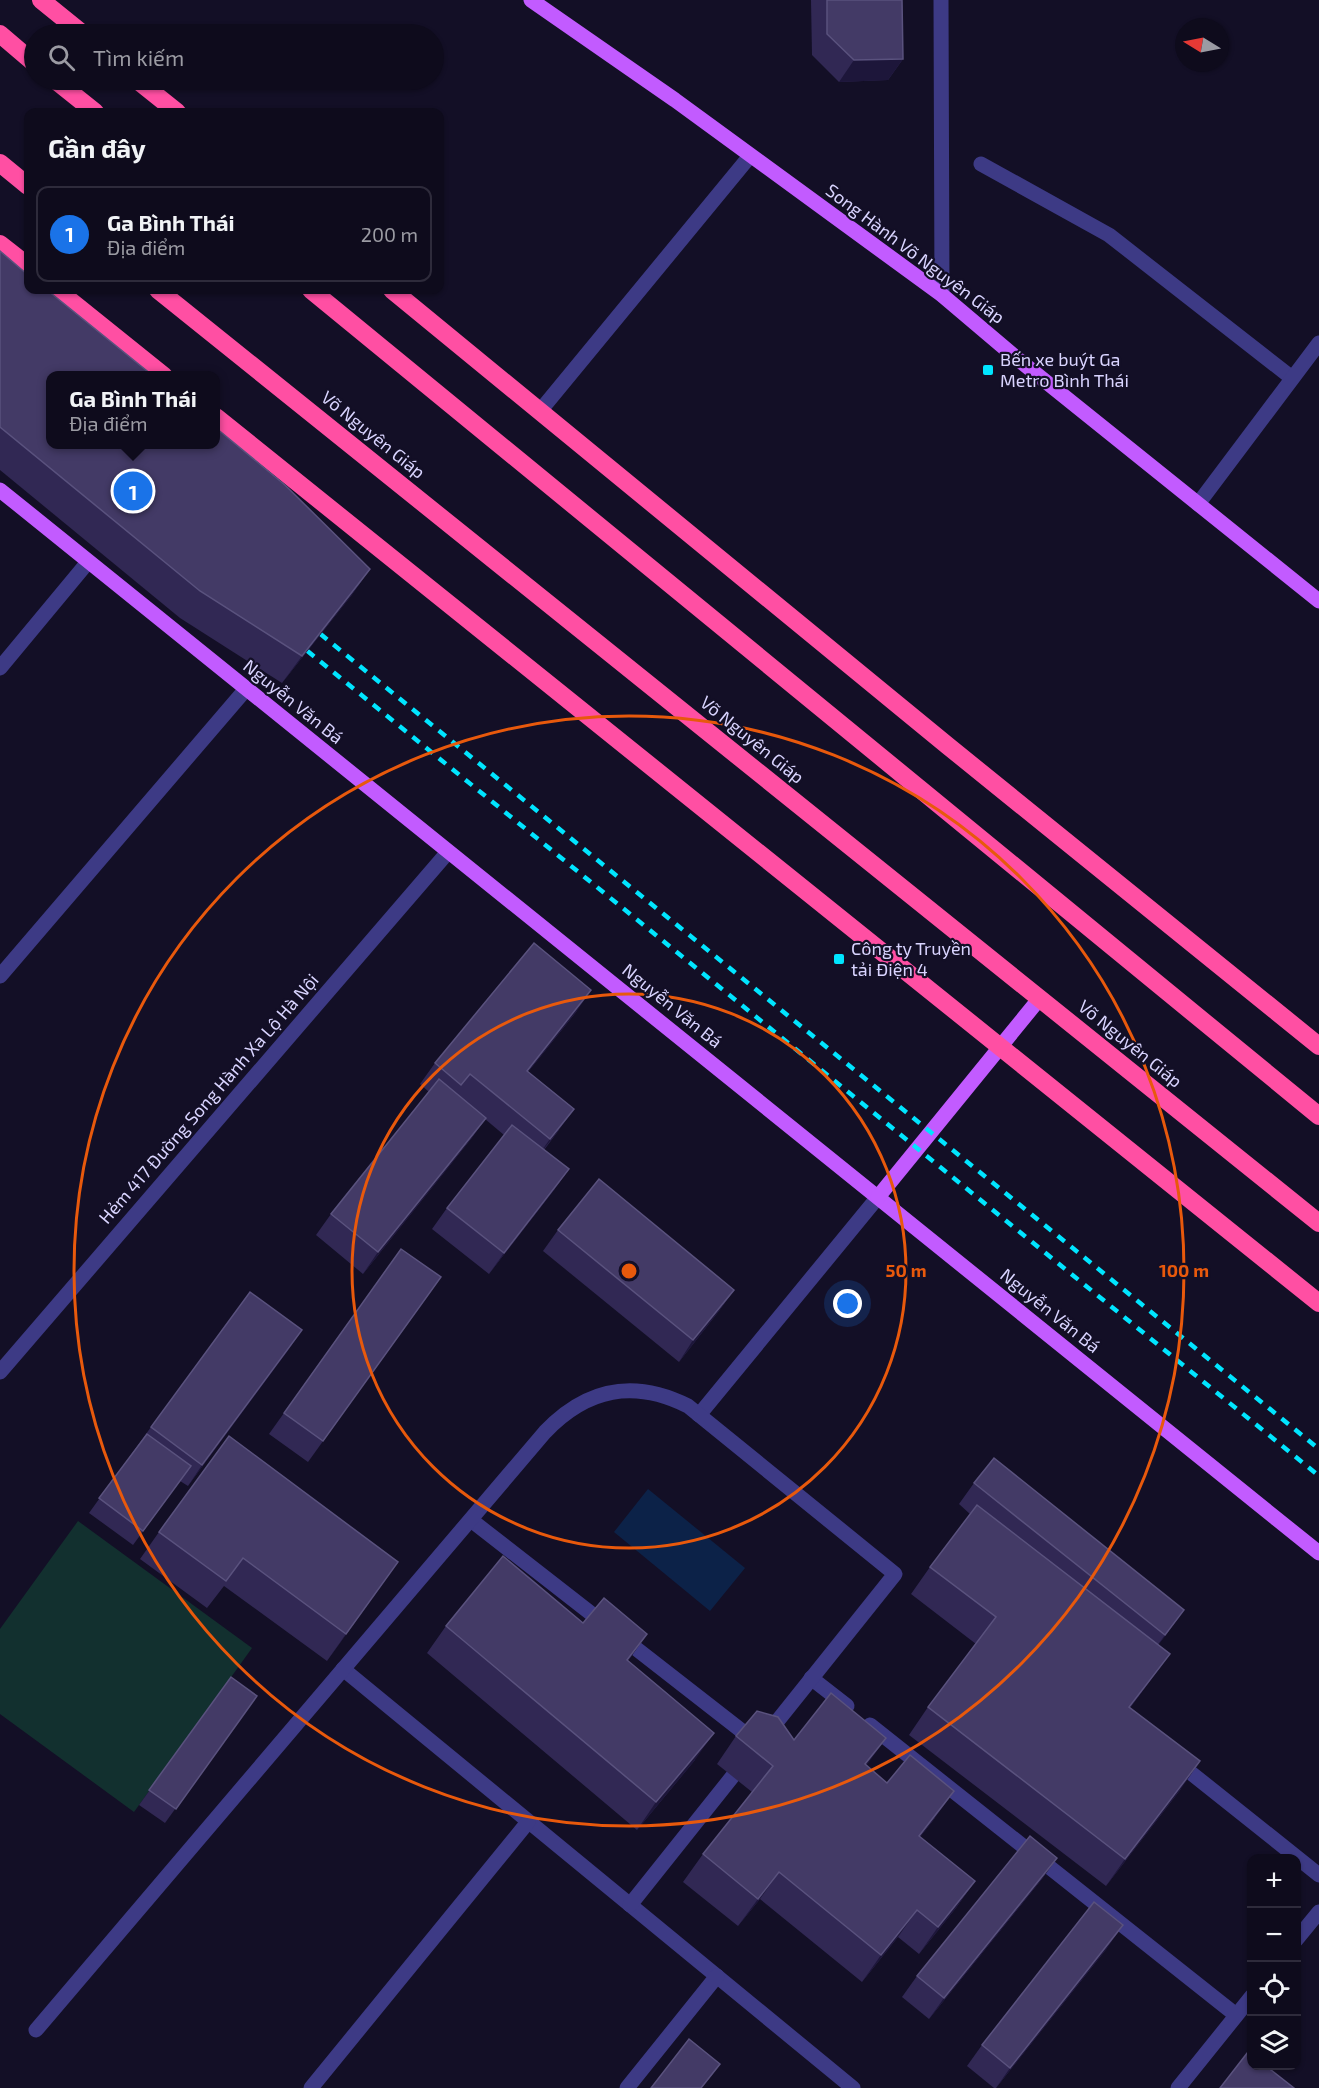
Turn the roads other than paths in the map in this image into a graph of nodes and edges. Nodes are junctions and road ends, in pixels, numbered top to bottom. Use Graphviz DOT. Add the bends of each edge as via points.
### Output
graph roads {
  1 [pos="41,0"];
  2 [pos="531,0"];
  3 [pos="941,0"];
  4 [pos="70,24"];
  5 [pos="0,34"];
  6 [pos="24,54"];
  7 [pos="68,90"];
  8 [pos="150,90"];
  9 [pos="90,108"];
  10 [pos="172,108"];
  11 [pos="750,156"];
  12 [pos="0,163"];
  13 [pos="981,164"];
  14 [pos="24,183"];
  15 [pos="0,244"];
  16 [pos="24,264"];
  17 [pos="62,294"];
  18 [pos="163,294"];
  19 [pos="316,294"];
  20 [pos="397,294"];
  21 [pos="942,295"];
  22 [pos="1319,343"];
  23 [pos="159,371"];
  24 [pos="1292,378"];
  25 [pos="540,411"];
  26 [pos="220,420"];
  27 [pos="0,490"];
  28 [pos="1198,504"];
  29 [pos="88,562"];
  30 [pos="1319,601"];
  31 [pos="0,668"];
  32 [pos="246,688"];
  33 [pos="448,852"];
  34 [pos="0,976"];
  35 [pos="1040,998"];
  36 [pos="1319,1046"];
  37 [pos="1000,1047"];
  38 [pos="1319,1116"];
  39 [pos="878,1197"];
  40 [pos="1319,1223"];
  41 [pos="1319,1303"];
  42 [pos="0,1372"];
  43 [pos="699,1415"];
  44 [pos="471,1520"];
  45 [pos="1319,1553"];
  46 [pos="344,1669"];
  47 [pos="812,1678"];
  48 [pos="759,1744"];
  49 [pos="1164,1751"];
  50 [pos="528,1821"];
  51 [pos="1319,1875"];
  52 [pos="630,1905"];
  53 [pos="1319,1912"];
  54 [pos="1301,1934"];
  55 [pos="717,1976"];
  56 [pos="1247,2001"];
  57 [pos="1236,2015"];
  58 [pos="36,2030"];
  59 [pos="311,2088"];
  60 [pos="627,2088"];
  61 [pos="853,2088"];
  62 [pos="1178,2088"];
  1 -- 4 [label="highway"];
  2 -- 11 [label="main road, Song Hành Võ Nguyên Giáp"];
  3 -- 21 [label="street"];
  5 -- 6 [label="highway"];
  7 -- 9 [label="highway"];
  8 -- 10 [label="highway"];
  11 -- 21 [label="main road, Song Hành Võ Nguyên Giáp"];
  11 -- 25 [label="street"];
  12 -- 14 [label="highway"];
  13 -- 24 [label="street" via="1109,236"];
  15 -- 16 [label="highway"];
  17 -- 23 [label="highway"];
  18 -- 35 [label="highway, Võ Nguyên Giáp"];
  19 -- 38 [label="highway"];
  20 -- 25 [label="highway"];
  21 -- 28 [label="main road, Song Hành Võ Nguyên Giáp"];
  22 -- 24 [label="street"];
  24 -- 28 [label="street"];
  25 -- 36 [label="highway"];
  26 -- 37 [label="highway"];
  27 -- 29 [label="main road, Nguyễn Văn Bá"];
  28 -- 30 [label="main road, Song Hành Võ Nguyên Giáp"];
  29 -- 31 [label="street"];
  29 -- 32 [label="main road, Nguyễn Văn Bá"];
  32 -- 33 [label="main road, Nguyễn Văn Bá"];
  32 -- 34 [label="street"];
  33 -- 39 [label="main road, Nguyễn Văn Bá"];
  33 -- 42 [label="street, Hẻm 417 Đường Song Hành Xa Lộ Hà Nội"];
  35 -- 37 [label="main road"];
  35 -- 40 [label="highway, Võ Nguyên Giáp"];
  37 -- 39 [label="main road"];
  37 -- 41 [label="highway"];
  39 -- 43 [label="street"];
  39 -- 45 [label="main road, Nguyễn Văn Bá"];
  43 -- 44 [label="street" via="670,1397 651,1392 632,1390 593,1397 559,1418"];
  43 -- 47 [label="street" via="895,1574"];
  44 -- 46 [label="street"];
  44 -- 48 [label="street"];
  46 -- 50 [label="street"];
  46 -- 58 [label="street"];
  47 -- 48 [label="street"];
  47 -- 57 [label="street"];
  48 -- 52 [label="street"];
  49 -- 51 [label="street"];
  50 -- 52 [label="street"];
  50 -- 59 [label="street"];
  52 -- 55 [label="street"];
  53 -- 54 [label="street"];
  55 -- 60 [label="street"];
  55 -- 61 [label="street"];
  56 -- 57 [label="street"];
  57 -- 62 [label="street"];
}
